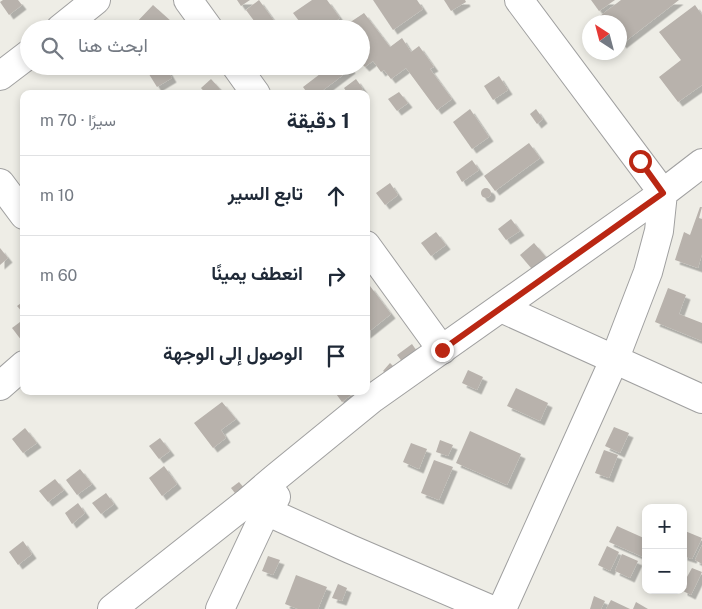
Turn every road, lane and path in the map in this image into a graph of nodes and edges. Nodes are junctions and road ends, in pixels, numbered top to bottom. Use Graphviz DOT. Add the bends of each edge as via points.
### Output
graph roads {
  1 [pos="96,0"];
  2 [pos="188,0"];
  3 [pos="520,0"];
  4 [pos="71,20"];
  5 [pos="202,20"];
  6 [pos="20,61"];
  7 [pos="242,75"];
  8 [pos="0,76"];
  9 [pos="253,90"];
  10 [pos="702,163"];
  11 [pos="0,183"];
  12 [pos="663,193"];
  13 [pos="20,210"];
  14 [pos="370,251"];
  15 [pos="501,308"];
  16 [pos="442,350"];
  17 [pos="615,358"];
  18 [pos="20,368"];
  19 [pos="0,386"];
  20 [pos="702,399"];
  21 [pos="308,451"];
  22 [pos="266,511"];
  23 [pos="112,609"];
  24 [pos="220,609"];
  25 [pos="490,609"];
  26 [pos="502,609"];
  1 -- 4 [label="street"];
  2 -- 5 [label="street"];
  3 -- 12 [label="street"];
  6 -- 8 [label="street"];
  7 -- 9 [label="street"];
  10 -- 12 [label="street"];
  11 -- 13 [label="street"];
  12 -- 15 [label="street"];
  12 -- 17 [label="street" via="659,230 648,272"];
  14 -- 16 [label="street"];
  15 -- 16 [label="street"];
  15 -- 17 [label="street"];
  16 -- 21 [label="street" via="373,398"];
  17 -- 20 [label="street"];
  17 -- 26 [label="street"];
  18 -- 19 [label="street"];
  21 -- 22 [label="street"];
  21 -- 23 [label="street"];
  22 -- 24 [label="street"];
  22 -- 25 [label="street"];
}
